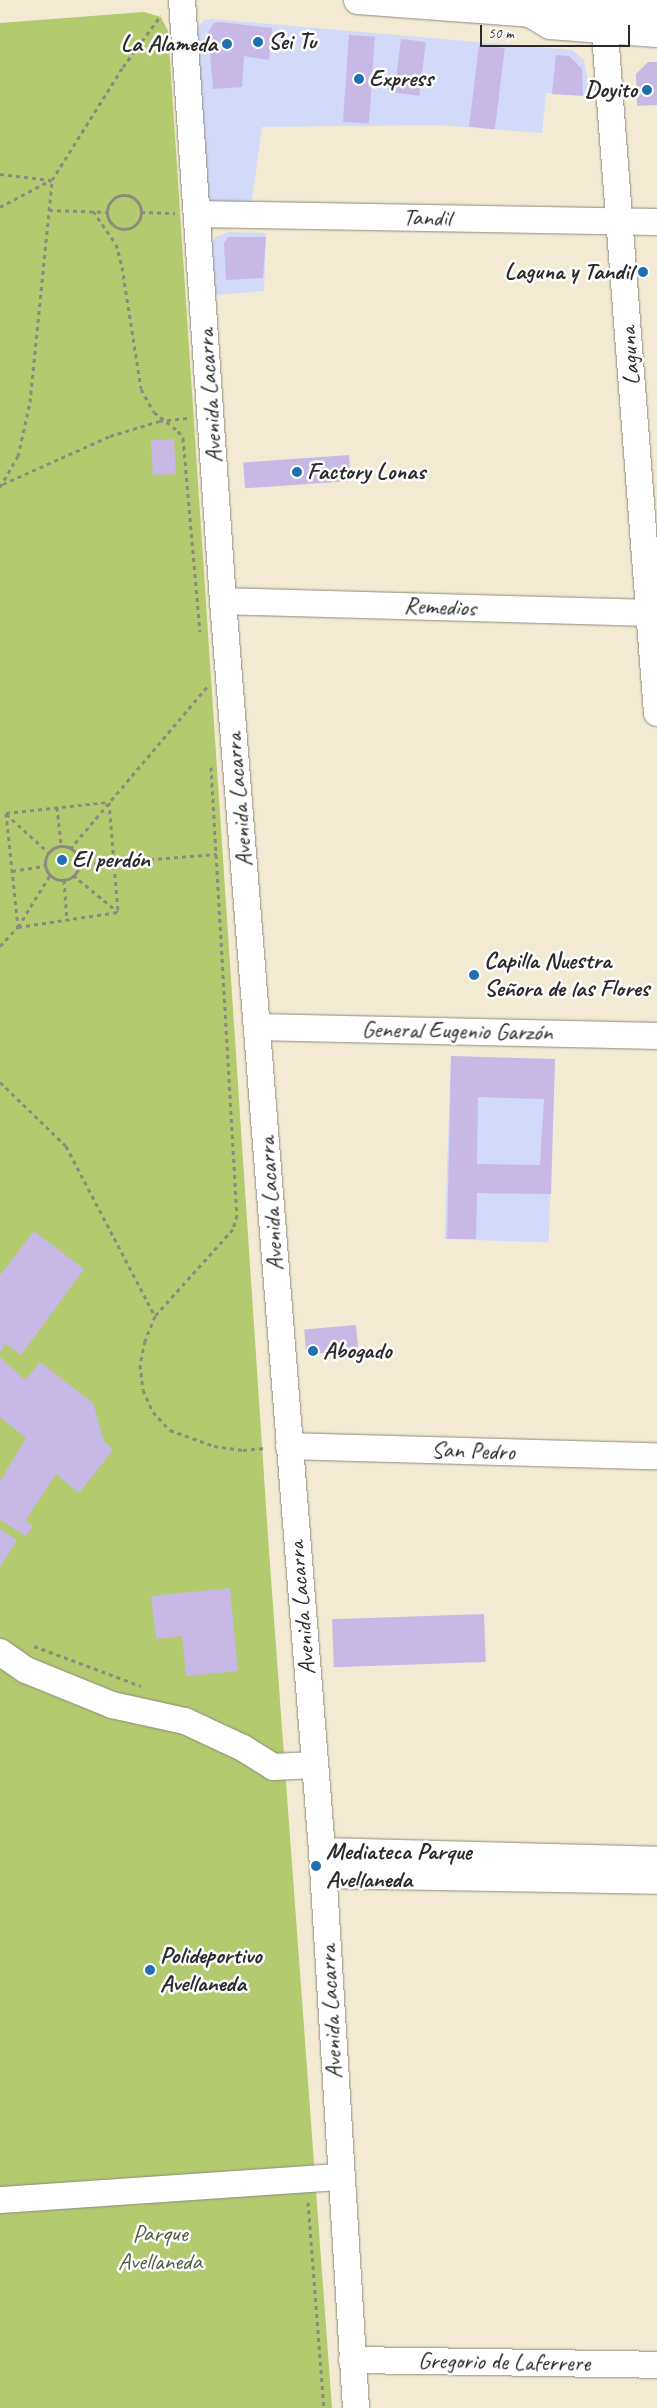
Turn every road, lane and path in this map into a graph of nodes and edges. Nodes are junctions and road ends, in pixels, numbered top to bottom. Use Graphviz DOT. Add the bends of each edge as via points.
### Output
graph roads {
  1 [pos="358,0"];
  2 [pos="174,4"];
  3 [pos="657,11"];
  4 [pos="603,12"];
  5 [pos="657,33"];
  6 [pos="0,174"];
  7 [pos="52,180"];
  8 [pos="0,207"];
  9 [pos="49,210"];
  10 [pos="92,211"];
  11 [pos="107,212"];
  12 [pos="141,212"];
  13 [pos="197,214"];
  14 [pos="619,221"];
  15 [pos="657,222"];
  16 [pos="211,415"];
  17 [pos="164,421"];
  18 [pos="1,486"];
  19 [pos="224,602"];
  20 [pos="653,613"];
  21 [pos="201,641"];
  22 [pos="228,658"];
  23 [pos="205,680"];
  24 [pos="206,689"];
  25 [pos="206,699"];
  26 [pos="657,713"];
  27 [pos="210,757"];
  28 [pos="109,802"];
  29 [pos="57,807"];
  30 [pos="6,813"];
  31 [pos="61,846"];
  32 [pos="70,849"];
  33 [pos="243,852"];
  34 [pos="49,853"];
  35 [pos="217,854"];
  36 [pos="114,861"];
  37 [pos="78,865"];
  38 [pos="45,866"];
  39 [pos="12,871"];
  40 [pos="50,875"];
  41 [pos="74,875"];
  42 [pos="64,880"];
  43 [pos="118,912"];
  44 [pos="67,920"];
  45 [pos="18,927"];
  46 [pos="0,946"];
  47 [pos="257,1027"];
  48 [pos="657,1036"];
  49 [pos="0,1082"];
  50 [pos="155,1316"];
  51 [pos="289,1446"];
  52 [pos="657,1456"];
  53 [pos="0,1652"];
  54 [pos="315,1765"];
  55 [pos="657,1860"];
  56 [pos="323,1863"];
  57 [pos="657,1881"];
  58 [pos="340,2177"];
  59 [pos="306,2179"];
  60 [pos="0,2200"];
  61 [pos="352,2360"];
  62 [pos="657,2365"];
  63 [pos="324,2408"];
  64 [pos="356,2408"];
  1 -- 4 [label="main road" via="530,13 552,2"];
  2 -- 7 [label="path" via="123,67"];
  2 -- 13 [label="street, Avenida Lacarra"];
  3 -- 4 [label="main road"];
  4 -- 5 [label="main road"];
  4 -- 14 [label="street, Laguna"];
  6 -- 7 [label="path"];
  7 -- 8 [label="path"];
  7 -- 9 [label="path"];
  9 -- 10 [label="path"];
  9 -- 18 [label="path" via="30,402 18,456"];
  10 -- 11 [label="path"];
  10 -- 17 [label="path" via="116,244 141,389 154,412"];
  11 -- 12 [label="path" via="115,197 126,195 136,201"];
  11 -- 12 [label="path" via="114,226 124,229 134,226"];
  12 -- 13 [label="path"];
  13 -- 14 [label="street, Tandil"];
  13 -- 16 [label="street, Avenida Lacarra"];
  14 -- 15 [label="street, Tandil"];
  14 -- 20 [label="street, Laguna"];
  16 -- 17 [label="path"];
  16 -- 19 [label="street, Avenida Lacarra"];
  17 -- 18 [label="path" via="110,436"];
  17 -- 21 [label="path" via="182,438"];
  19 -- 20 [label="street, Remedios"];
  19 -- 22 [label="street, Avenida Lacarra"];
  20 -- 26 [label="street, Laguna"];
  22 -- 24 [label="path"];
  22 -- 33 [label="street, Avenida Lacarra"];
  23 -- 24 [label="path"];
  24 -- 25 [label="path"];
  24 -- 28 [label="path"];
  27 -- 35 [label="path"];
  28 -- 29 [label="path"];
  28 -- 32 [label="path"];
  28 -- 36 [label="path"];
  29 -- 30 [label="path"];
  29 -- 31 [label="path"];
  30 -- 34 [label="path"];
  30 -- 39 [label="path"];
  31 -- 32 [label="path"];
  31 -- 34 [label="path"];
  32 -- 37 [label="path" via="77,856"];
  33 -- 35 [label="path"];
  33 -- 47 [label="street, Avenida Lacarra"];
  34 -- 38 [label="path"];
  35 -- 36 [label="path"];
  35 -- 50 [label="path" via="237,1214 233,1229"];
  36 -- 37 [label="path"];
  36 -- 43 [label="path"];
  37 -- 41 [label="path"];
  38 -- 39 [label="path"];
  38 -- 40 [label="path"];
  39 -- 45 [label="path"];
  40 -- 42 [label="path"];
  40 -- 45 [label="path"];
  41 -- 42 [label="path"];
  41 -- 43 [label="path"];
  42 -- 44 [label="path"];
  43 -- 44 [label="path"];
  44 -- 45 [label="path"];
  45 -- 46 [label="path"];
  47 -- 48 [label="street, General Eugenio Garzón"];
  47 -- 51 [label="street, Avenida Lacarra"];
  49 -- 50 [label="path" via="66,1146"];
  50 -- 51 [label="path" via="145,1341 141,1375 143,1390 153,1412 170,1430 214,1446 243,1450"];
  51 -- 52 [label="street, San Pedro"];
  51 -- 54 [label="street, Avenida Lacarra"];
  53 -- 54 [label="street" via="26,1670 112,1705 185,1720 243,1748 273,1767"];
  54 -- 56 [label="street, Avenida Lacarra"];
  55 -- 56 [label="street"];
  56 -- 57 [label="street"];
  56 -- 58 [label="street, Avenida Lacarra"];
  58 -- 59 [label="street"];
  58 -- 61 [label="street, Avenida Lacarra"];
  59 -- 60 [label="street"];
  59 -- 63 [label="path"];
  61 -- 62 [label="street, Gregorio de Laferrere"];
  61 -- 64 [label="street, Avenida Lacarra"];
}
